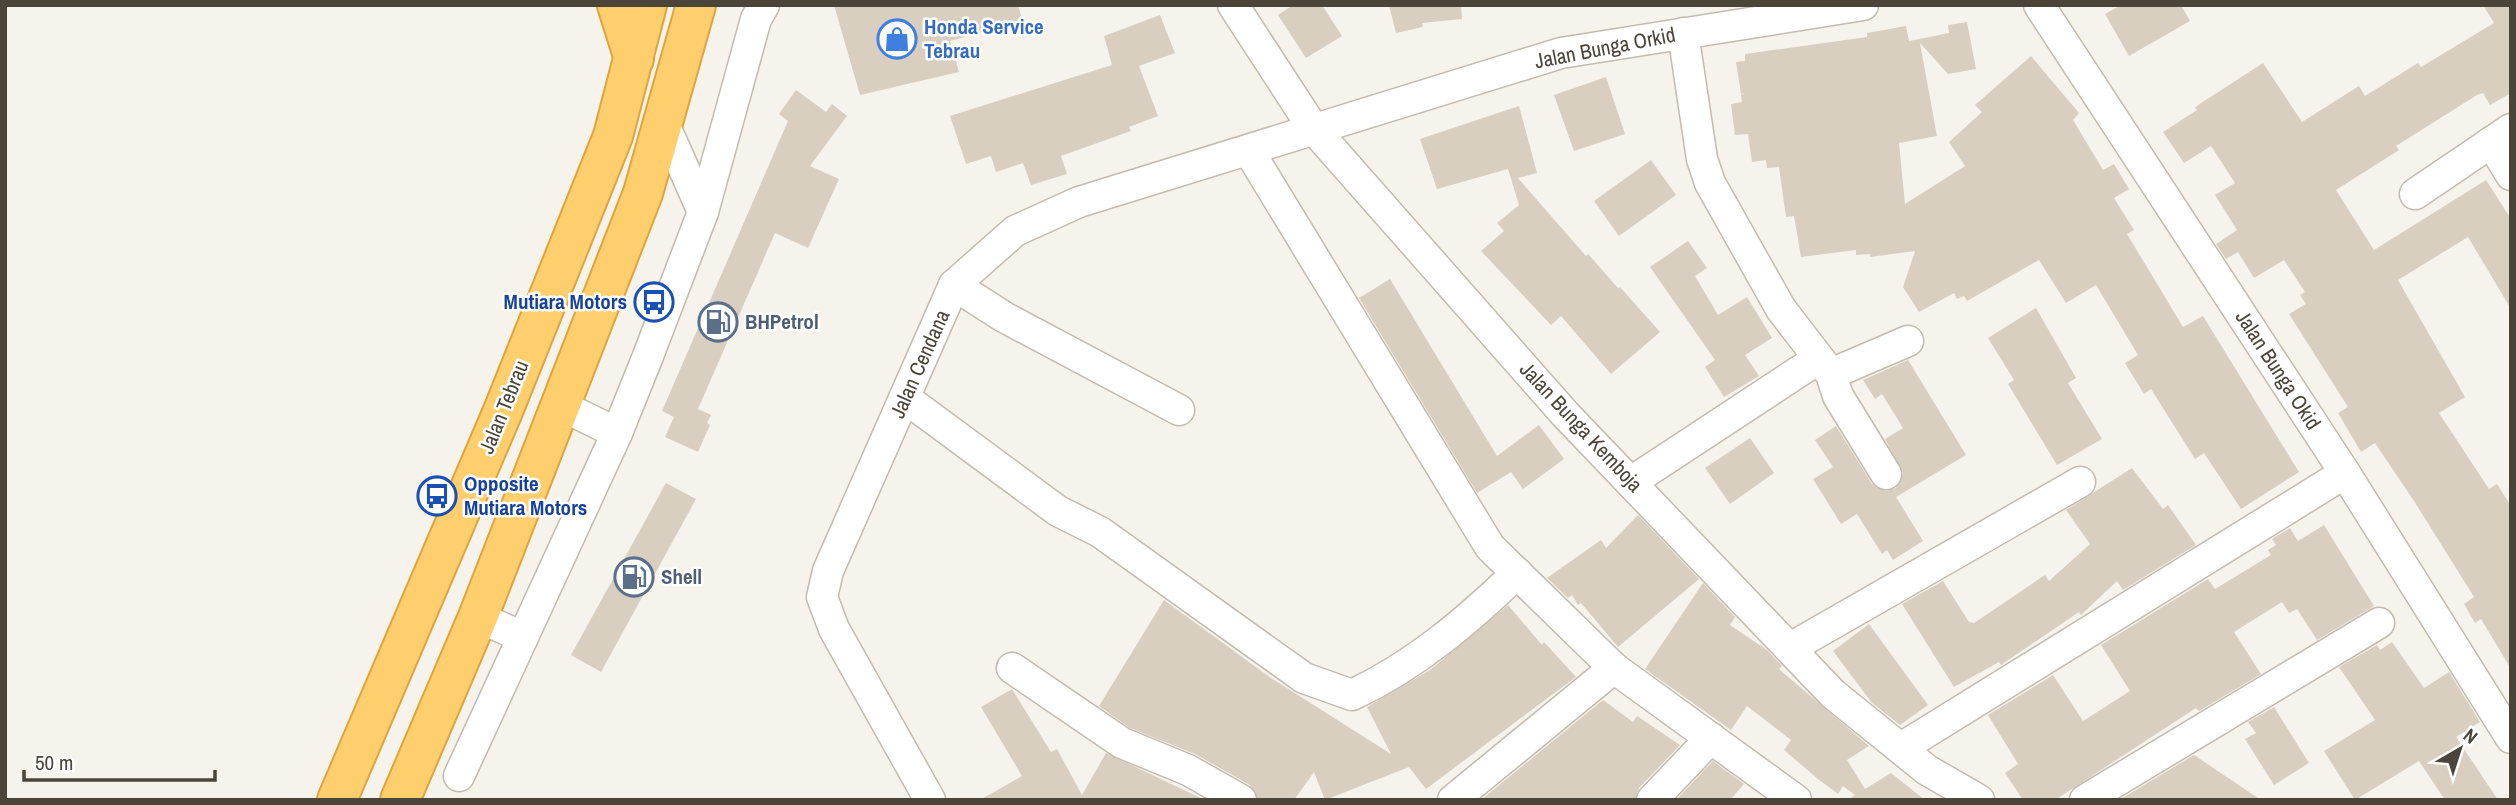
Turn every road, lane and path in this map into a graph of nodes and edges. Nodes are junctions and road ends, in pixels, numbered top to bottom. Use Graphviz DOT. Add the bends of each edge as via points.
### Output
graph roads {
  1 [pos="617,5"];
  2 [pos="648,5"];
  3 [pos="696,5"];
  4 [pos="764,5"];
  5 [pos="1233,5"];
  6 [pos="1863,5"];
  7 [pos="2039,5"];
  8 [pos="1683,33"];
  9 [pos="634,60"];
  10 [pos="664,124"];
  11 [pos="1313,128"];
  12 [pos="2501,136"];
  13 [pos="1249,151"];
  14 [pos="2511,175"];
  15 [pos="2415,194"];
  16 [pos="703,212"];
  17 [pos="954,285"];
  18 [pos="1908,341"];
  19 [pos="1825,367"];
  20 [pos="905,398"];
  21 [pos="560,405"];
  22 [pos="1179,410"];
  23 [pos="617,433"];
  24 [pos="2345,472"];
  25 [pos="1885,474"];
  26 [pos="1631,482"];
  27 [pos="2080,482"];
  28 [pos="1517,573"];
  29 [pos="478,617"];
  30 [pos="2379,623"];
  31 [pos="523,637"];
  32 [pos="1792,647"];
  33 [pos="1012,668"];
  34 [pos="1614,668"];
  35 [pos="1711,738"];
  36 [pos="2511,738"];
  37 [pos="1901,748"];
  38 [pos="459,776"];
  39 [pos="1765,791"];
  40 [pos="337,800"];
  41 [pos="400,800"];
  42 [pos="930,800"];
  43 [pos="1241,800"];
  44 [pos="1453,800"];
  45 [pos="1652,800"];
  46 [pos="1796,800"];
  47 [pos="1979,800"];
  48 [pos="2085,800"];
  1 -- 9 [label="highway"];
  2 -- 9 [label="highway, Jalan Tebrau"];
  3 -- 10 [label="highway"];
  4 -- 16 [label="street" via="756,19"];
  5 -- 11 [label="street, Jalan Bunga Kemboja"];
  6 -- 8 [label="street, Jalan Bunga Orkid"];
  7 -- 24 [label="street, Jalan Bunga Okid"];
  8 -- 11 [label="street, Jalan Bunga Orkid" via="1561,53"];
  8 -- 19 [label="street" via="1702,159 1710,183 1781,309"];
  9 -- 40 [label="highway, Jalan Tebrau" via="613,136 503,411"];
  10 -- 16 [label="street"];
  10 -- 21 [label="highway" via="643,193"];
  11 -- 13 [label="street, Jalan Cendana"];
  11 -- 26 [label="street, Jalan Bunga Kemboja" via="1565,414"];
  12 -- 14 [label="street"];
  12 -- 15 [label="street"];
  13 -- 17 [label="street, Jalan Cendana" via="1079,202 1015,231"];
  13 -- 28 [label="street" via="1490,547"];
  16 -- 23 [label="street"];
  17 -- 20 [label="street, Jalan Cendana"];
  17 -- 22 [label="street" via="1004,317"];
  18 -- 19 [label="street"];
  19 -- 25 [label="street"];
  19 -- 26 [label="street"];
  20 -- 28 [label="street" via="1058,511 1111,540 1304,678 1352,695 1387,679 1425,652 1470,618"];
  20 -- 42 [label="street, Jalan Cendana" via="828,571 822,597 834,629"];
  21 -- 23 [label="street"];
  21 -- 29 [label="highway"];
  23 -- 31 [label="street"];
  24 -- 36 [label="street, Jalan Bunga Okid"];
  24 -- 37 [label="street"];
  26 -- 32 [label="street, Jalan Bunga Kemboja"];
  27 -- 32 [label="street"];
  28 -- 34 [label="street"];
  29 -- 31 [label="street"];
  29 -- 41 [label="highway"];
  30 -- 48 [label="street"];
  31 -- 38 [label="street"];
  32 -- 37 [label="street, Jalan Bunga Kemboja" via="1833,694"];
  33 -- 43 [label="street" via="1122,743 1188,770"];
  34 -- 35 [label="street"];
  34 -- 44 [label="street"];
  35 -- 39 [label="street"];
  35 -- 45 [label="street"];
  37 -- 47 [label="street, Jalan Bunga Kemboja" via="1927,770"];
  39 -- 46 [label="street"];
}
